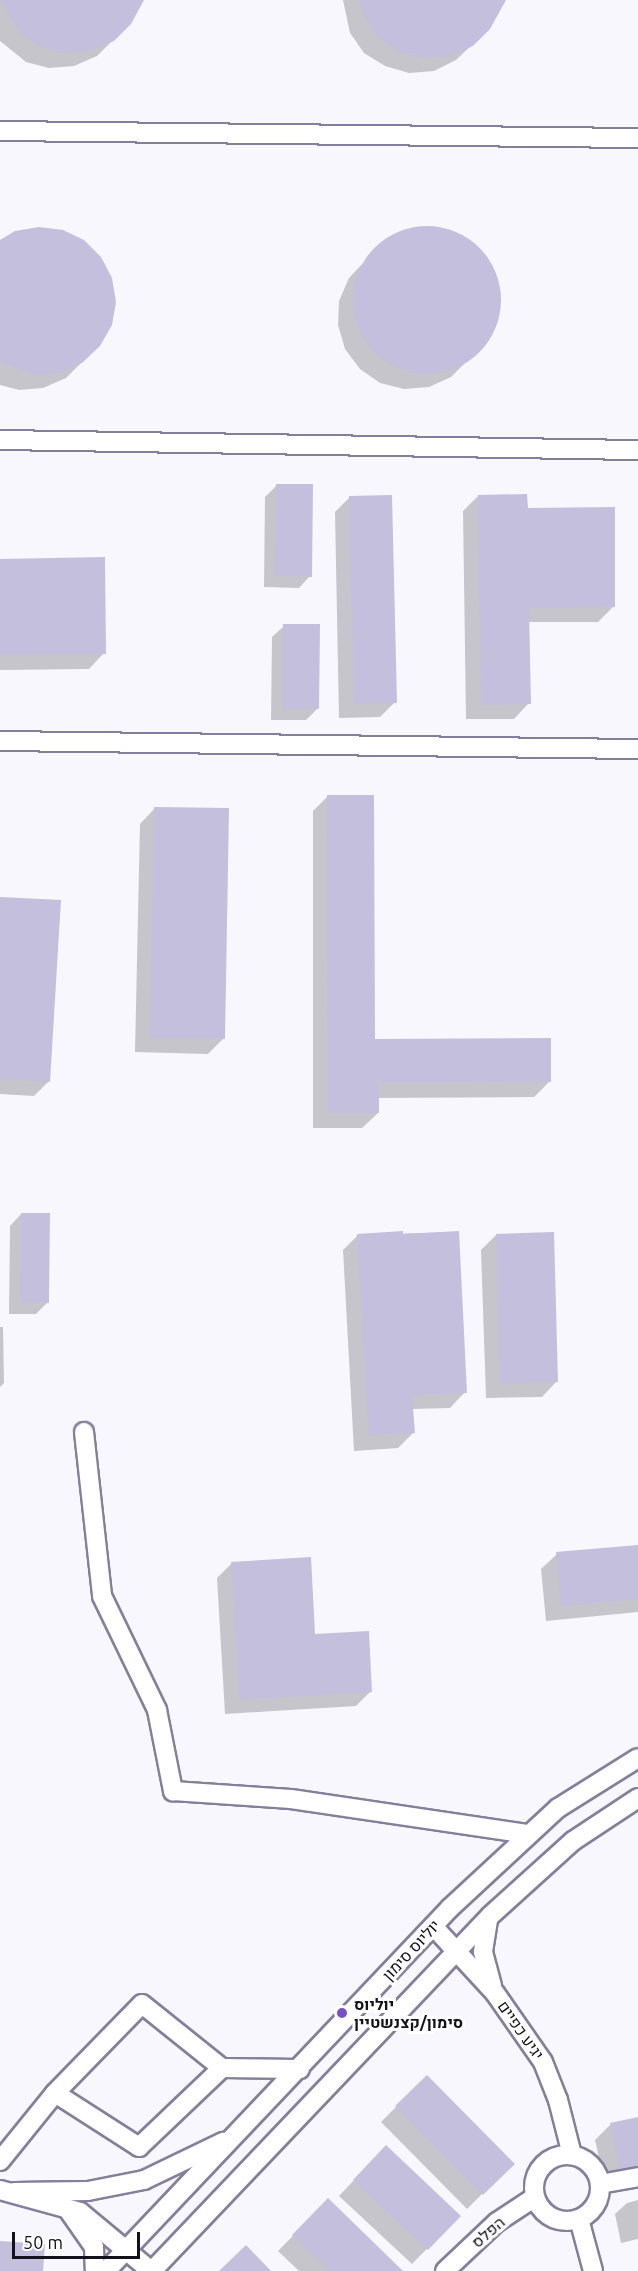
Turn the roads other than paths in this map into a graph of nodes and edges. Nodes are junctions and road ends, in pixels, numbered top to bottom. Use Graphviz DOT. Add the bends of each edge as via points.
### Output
graph roads {
  1 [pos="0,131"];
  2 [pos="638,138"];
  3 [pos="0,440"];
  4 [pos="638,450"];
  5 [pos="0,741"];
  6 [pos="638,749"];
  7 [pos="84,1432"];
  8 [pos="638,1745"];
  9 [pos="638,1758"];
  10 [pos="609,1774"];
  11 [pos="638,1798"];
  12 [pos="528,1834"];
  13 [pos="490,1916"];
  14 [pos="433,1926"];
  15 [pos="456,1950"];
  16 [pos="495,1993"];
  17 [pos="222,2068"];
  18 [pos="300,2069"];
  19 [pos="55,2093"];
  20 [pos="243,2130"];
  21 [pos="572,2155"];
  22 [pos="0,2161"];
  23 [pos="638,2177"];
  24 [pos="600,2184"];
  25 [pos="7,2191"];
  26 [pos="535,2197"];
  27 [pos="63,2206"];
  28 [pos="579,2219"];
  29 [pos="127,2248"];
  30 [pos="95,2271"];
  31 [pos="105,2271"];
  32 [pos="152,2271"];
  33 [pos="445,2271"];
  34 [pos="593,2271"];
  1 -- 2 [label="street"];
  3 -- 4 [label="street"];
  5 -- 6 [label="street"];
  7 -- 12 [label="street" via="102,1596 157,1710 173,1791 291,1799"];
  8 -- 10 [label="street"];
  9 -- 10 [label="street, יוליוס סימון"];
  10 -- 12 [label="street, יוליוס סימון"];
  11 -- 13 [label="street, יוליוס סימון" via="573,1840"];
  12 -- 14 [label="street, יוליוס סימון"];
  13 -- 15 [label="street, יוליוס סימון"];
  13 -- 16 [label="street" via="483,1952"];
  14 -- 15 [label="street, יגיע כפיים"];
  14 -- 18 [label="street, יוליוס סימון"];
  15 -- 16 [label="street, יגיע כפיים"];
  15 -- 32 [label="street, יוליוס סימון"];
  16 -- 21 [label="street, יגיע כפיים" via="543,2062 558,2100"];
  17 -- 18 [label="street"];
  17 -- 19 [label="street" via="139,2147"];
  17 -- 19 [label="street" via="142,2004"];
  18 -- 20 [label="street, יוליוס סימון"];
  19 -- 22 [label="street"];
  20 -- 25 [label="street" via="144,2181 88,2191"];
  20 -- 29 [label="street, יוליוס סימון"];
  21 -- 24 [label="street" via="591,2165"];
  21 -- 26 [label="street" via="542,2166 534,2186"];
  23 -- 24 [label="street"];
  24 -- 28 [label="street" via="596,2205"];
  25 -- 27 [label="street"];
  26 -- 28 [label="street" via="539,2207 557,2220"];
  26 -- 33 [label="street, הפלס" via="497,2222"];
  27 -- 29 [label="street" via="95,2220"];
  27 -- 30 [label="street" via="80,2223 94,2247"];
  28 -- 34 [label="street"];
  29 -- 31 [label="street, יוליוס סימון"];
  29 -- 32 [label="street"];
}
